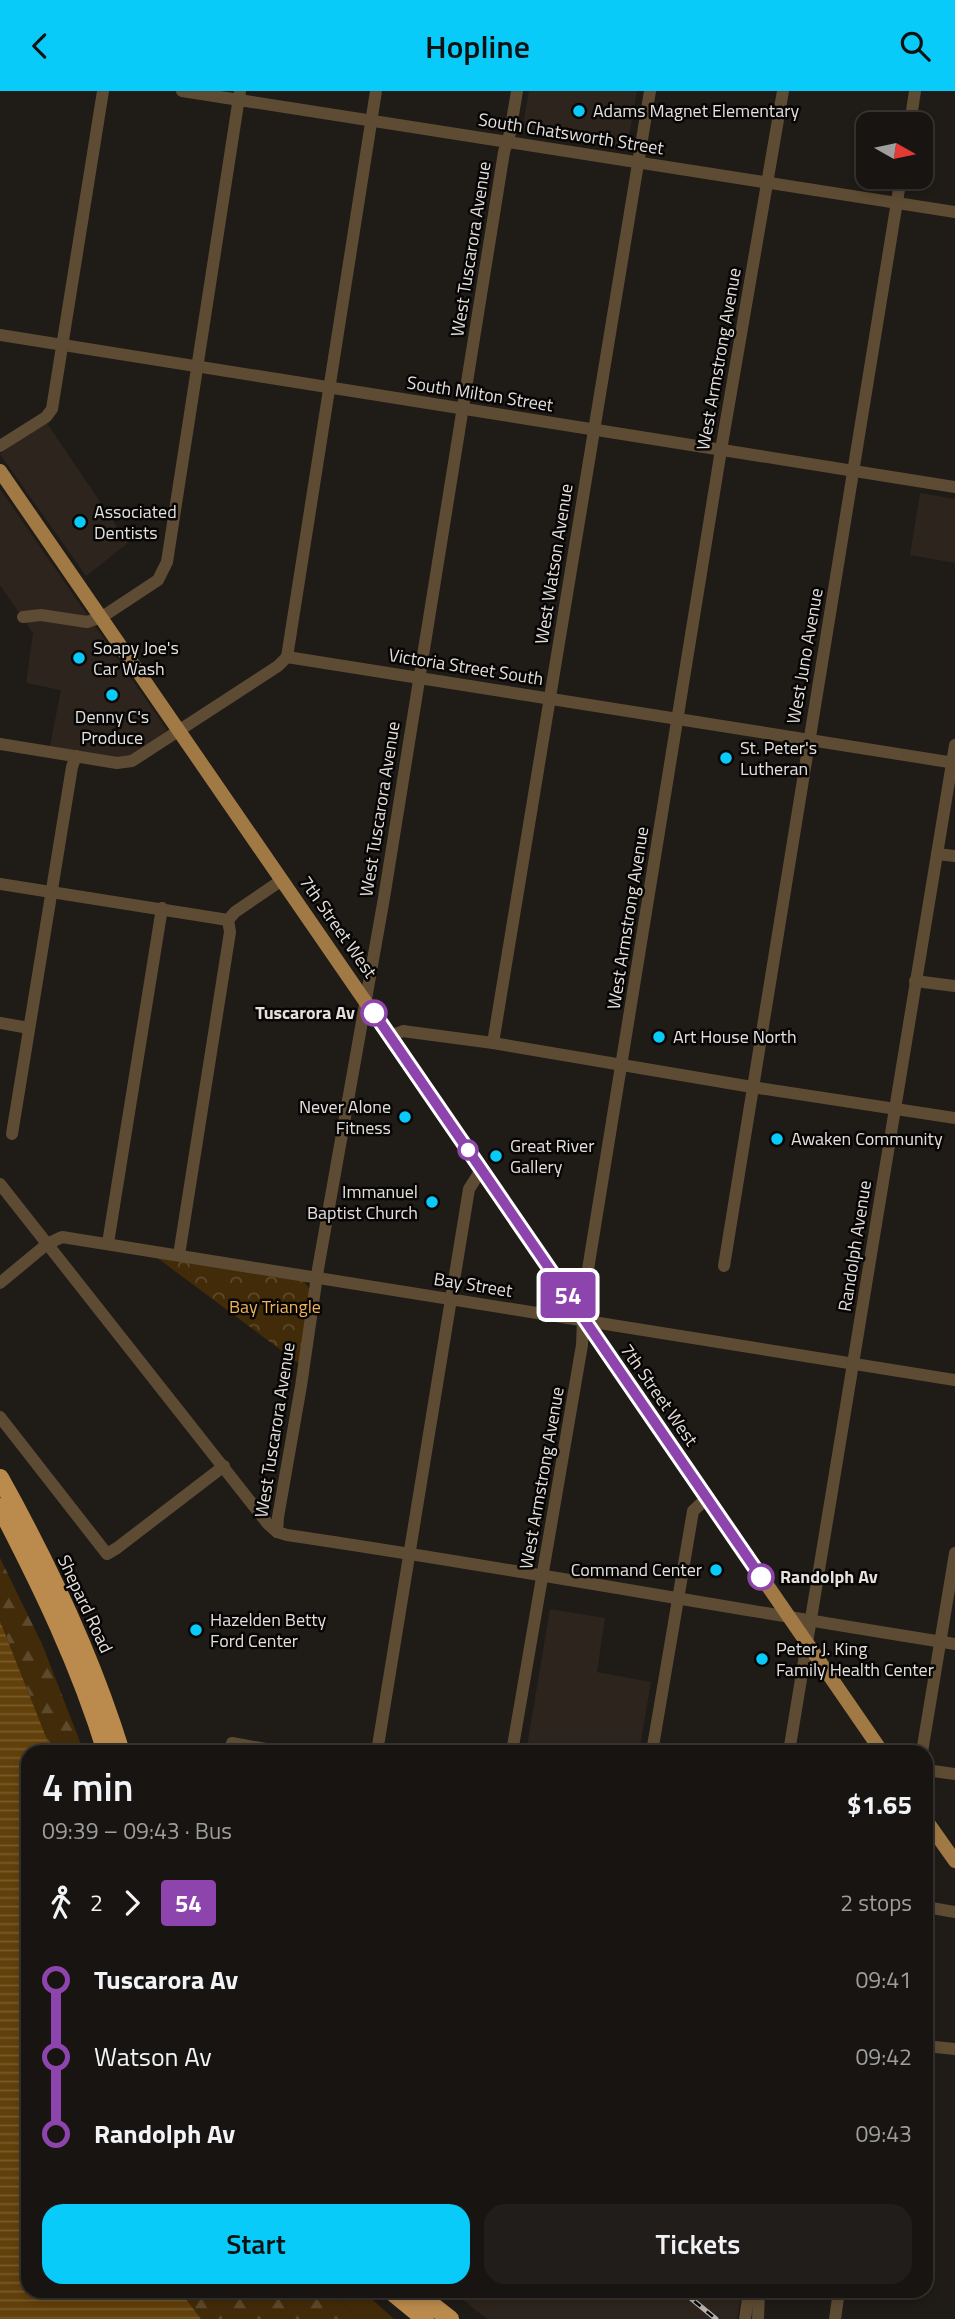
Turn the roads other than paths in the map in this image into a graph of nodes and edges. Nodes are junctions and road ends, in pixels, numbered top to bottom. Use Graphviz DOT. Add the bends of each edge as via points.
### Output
graph roads {
  1 [pos="103,91"];
  2 [pos="182,91"];
  3 [pos="376,91"];
  4 [pos="517,91"];
  5 [pos="650,91"];
  6 [pos="783,91"];
  7 [pos="915,91"];
  8 [pos="239,95"];
  9 [pos="912,112"];
  10 [pos="372,121"];
  11 [pos="507,142"];
  12 [pos="638,163"];
  13 [pos="768,182"];
  14 [pos="899,189"];
  15 [pos="897,202"];
  16 [pos="955,212"];
  17 [pos="0,335"];
  18 [pos="62,345"];
  19 [pos="196,366"];
  20 [pos="328,387"];
  21 [pos="462,409"];
  22 [pos="593,429"];
  23 [pos="0,446"];
  24 [pos="721,450"];
  25 [pos="0,471"];
  26 [pos="855,471"];
  27 [pos="955,487"];
  28 [pos="23,617"];
  29 [pos="102,617"];
  30 [pos="287,657"];
  31 [pos="419,677"];
  32 [pos="549,698"];
  33 [pos="678,719"];
  34 [pos="179,730"];
  35 [pos="808,740"];
  36 [pos="0,744"];
  37 [pos="955,745"];
  38 [pos="76,757"];
  39 [pos="953,763"];
  40 [pos="937,854"];
  41 [pos="955,856"];
  42 [pos="282,880"];
  43 [pos="0,884"];
  44 [pos="52,892"];
  45 [pos="162,908"];
  46 [pos="228,920"];
  47 [pos="915,981"];
  48 [pos="955,986"];
  49 [pos="366,1001"];
  50 [pos="0,1023"];
  51 [pos="29,1028"];
  52 [pos="390,1036"];
  53 [pos="493,1043"];
  54 [pos="622,1065"];
  55 [pos="752,1087"];
  56 [pos="895,1108"];
  57 [pos="955,1118"];
  58 [pos="12,1134"];
  59 [pos="481,1170"];
  60 [pos="0,1184"];
  61 [pos="108,1243"];
  62 [pos="47,1244"];
  63 [pos="180,1255"];
  64 [pos="723,1266"];
  65 [pos="316,1278"];
  66 [pos="0,1283"];
  67 [pos="450,1298"];
  68 [pos="584,1319"];
  69 [pos="853,1364"];
  70 [pos="955,1380"];
  71 [pos="0,1417"];
  72 [pos="224,1466"];
  73 [pos="0,1478"];
  74 [pos="707,1498"];
  75 [pos="0,1507"];
  76 [pos="277,1532"];
  77 [pos="955,1553"];
  78 [pos="409,1555"];
  79 [pos="542,1576"];
  80 [pos="677,1597"];
  81 [pos="788,1617"];
  82 [pos="811,1621"];
  83 [pos="940,1641"];
  84 [pos="807,1644"];
  85 [pos="955,1644"];
  86 [pos="232,1743"];
  87 [pos="104,1745"];
  88 [pos="119,1745"];
  89 [pos="243,1745"];
  90 [pos="378,1745"];
  91 [pos="513,1745"];
  92 [pos="653,1745"];
  93 [pos="790,1745"];
  94 [pos="877,1745"];
  95 [pos="923,1745"];
  96 [pos="933,1771"];
  97 [pos="955,1775"];
  98 [pos="933,1830"];
  99 [pos="955,1861"];
  100 [pos="933,1908"];
  101 [pos="955,1912"];
  102 [pos="933,2047"];
  103 [pos="955,2049"];
  104 [pos="400,2298"];
  105 [pos="423,2298"];
  106 [pos="748,2298"];
  107 [pos="759,2298"];
  108 [pos="838,2298"];
  109 [pos="425,2319"];
  110 [pos="450,2319"];
  111 [pos="745,2319"];
  112 [pos="758,2319"];
  113 [pos="835,2319"];
  1 -- 18 [label="street"];
  2 -- 8 [label="street, South Chatsworth Street"];
  3 -- 10 [label="street"];
  4 -- 11 [label="street, West Tuscarora Avenue"];
  5 -- 12 [label="street, West Watson Avenue"];
  6 -- 13 [label="street, West Armstrong Avenue"];
  7 -- 9 [label="street"];
  8 -- 10 [label="street, South Chatsworth Street"];
  8 -- 19 [label="street"];
  10 -- 11 [label="street, South Chatsworth Street"];
  10 -- 20 [label="street"];
  11 -- 12 [label="street, South Chatsworth Street"];
  11 -- 21 [label="street, West Tuscarora Avenue"];
  12 -- 13 [label="street, South Chatsworth Street"];
  12 -- 22 [label="street, West Watson Avenue"];
  13 -- 15 [label="street, South Chatsworth Street"];
  13 -- 24 [label="street, West Armstrong Avenue"];
  14 -- 15 [label="street, West Juno Avenue"];
  15 -- 16 [label="street, South Chatsworth Street"];
  15 -- 26 [label="street, West Juno Avenue"];
  17 -- 18 [label="street, South Milton Street"];
  18 -- 19 [label="street, South Milton Street"];
  18 -- 23 [label="street" via="52,409"];
  19 -- 20 [label="street, South Milton Street"];
  19 -- 29 [label="street" via="163,574"];
  20 -- 21 [label="street, South Milton Street"];
  20 -- 30 [label="street"];
  21 -- 22 [label="street, South Milton Street"];
  21 -- 31 [label="street, West Tuscarora Avenue"];
  22 -- 24 [label="street, South Milton Street"];
  22 -- 32 [label="street, West Watson Avenue"];
  24 -- 26 [label="street, South Milton Street"];
  24 -- 33 [label="street, West Armstrong Avenue"];
  25 -- 29 [label="main road, 7th Street West"];
  26 -- 27 [label="street, South Milton Street"];
  26 -- 35 [label="street, West Juno Avenue"];
  28 -- 29 [label="street" via="87,622"];
  29 -- 34 [label="main road, 7th Street West"];
  30 -- 31 [label="street, Victoria Street South"];
  30 -- 34 [label="street"];
  31 -- 32 [label="street, Victoria Street South"];
  31 -- 49 [label="street, West Tuscarora Avenue"];
  32 -- 33 [label="street, Victoria Street South"];
  32 -- 53 [label="street, West Watson Avenue"];
  33 -- 35 [label="street, Victoria Street South"];
  33 -- 54 [label="street, West Armstrong Avenue"];
  34 -- 38 [label="street" via="142,756 123,763"];
  34 -- 42 [label="main road, 7th Street West"];
  35 -- 39 [label="street, Victoria Street South"];
  35 -- 55 [label="street, West Juno Avenue"];
  36 -- 38 [label="street"];
  37 -- 39 [label="street, Randolph Avenue"];
  38 -- 44 [label="street"];
  39 -- 40 [label="street, Randolph Avenue"];
  40 -- 41 [label="street"];
  40 -- 47 [label="street, Randolph Avenue"];
  42 -- 46 [label="street"];
  42 -- 49 [label="main road, 7th Street West"];
  43 -- 44 [label="street"];
  44 -- 45 [label="street"];
  44 -- 51 [label="street"];
  45 -- 46 [label="street"];
  45 -- 61 [label="street"];
  46 -- 63 [label="street" via="230,932"];
  47 -- 48 [label="street"];
  47 -- 56 [label="street, Randolph Avenue"];
  49 -- 52 [label="main road, 7th Street West"];
  49 -- 65 [label="street, West Tuscarora Avenue"];
  50 -- 51 [label="street"];
  51 -- 58 [label="street"];
  52 -- 53 [label="street" via="403,1031"];
  52 -- 59 [label="main road, 7th Street West"];
  53 -- 54 [label="street"];
  54 -- 55 [label="street"];
  54 -- 68 [label="street, West Armstrong Avenue"];
  55 -- 56 [label="street"];
  55 -- 64 [label="street, West Juno Avenue"];
  56 -- 57 [label="street"];
  56 -- 69 [label="street, Randolph Avenue"];
  59 -- 67 [label="street" via="469,1189"];
  59 -- 68 [label="main road, 7th Street West"];
  60 -- 62 [label="street"];
  61 -- 62 [label="street, Bay Street" via="62,1237"];
  61 -- 63 [label="street, Bay Street"];
  62 -- 66 [label="street"];
  62 -- 72 [label="street"];
  63 -- 65 [label="street, Bay Street"];
  65 -- 67 [label="street, Bay Street"];
  65 -- 76 [label="street, West Tuscarora Avenue"];
  67 -- 68 [label="street, Bay Street"];
  67 -- 78 [label="street"];
  68 -- 69 [label="street, Bay Street"];
  68 -- 74 [label="main road, 7th Street West"];
  68 -- 79 [label="street, West Armstrong Avenue"];
  69 -- 70 [label="street, Bay Street"];
  69 -- 82 [label="street, Randolph Avenue"];
  71 -- 72 [label="street" via="107,1554"];
  72 -- 76 [label="street"];
  73 -- 88 [label="highway, Shepard Road" via="78,1636"];
  74 -- 80 [label="street" via="693,1511"];
  74 -- 81 [label="main road, 7th Street West"];
  75 -- 87 [label="highway, Shepard Road" via="65,1640"];
  76 -- 78 [label="street"];
  77 -- 83 [label="street"];
  78 -- 79 [label="street"];
  78 -- 90 [label="street"];
  79 -- 80 [label="street"];
  79 -- 91 [label="street, West Armstrong Avenue"];
  80 -- 81 [label="street"];
  80 -- 92 [label="street"];
  81 -- 82 [label="street"];
  81 -- 84 [label="main road, 7th Street West"];
  82 -- 83 [label="street"];
  82 -- 84 [label="street, Randolph Avenue"];
  83 -- 85 [label="street"];
  83 -- 95 [label="street"];
  84 -- 93 [label="street, Randolph Avenue"];
  84 -- 94 [label="main road, 7th Street West"];
  86 -- 89 [label="street"];
  96 -- 97 [label="street"];
  98 -- 99 [label="main road"];
  100 -- 101 [label="street"];
  102 -- 103 [label="street"];
  104 -- 109 [label="highway"];
  105 -- 110 [label="highway"];
  106 -- 111 [label="street"];
  107 -- 112 [label="street"];
  108 -- 113 [label="street"];
}
